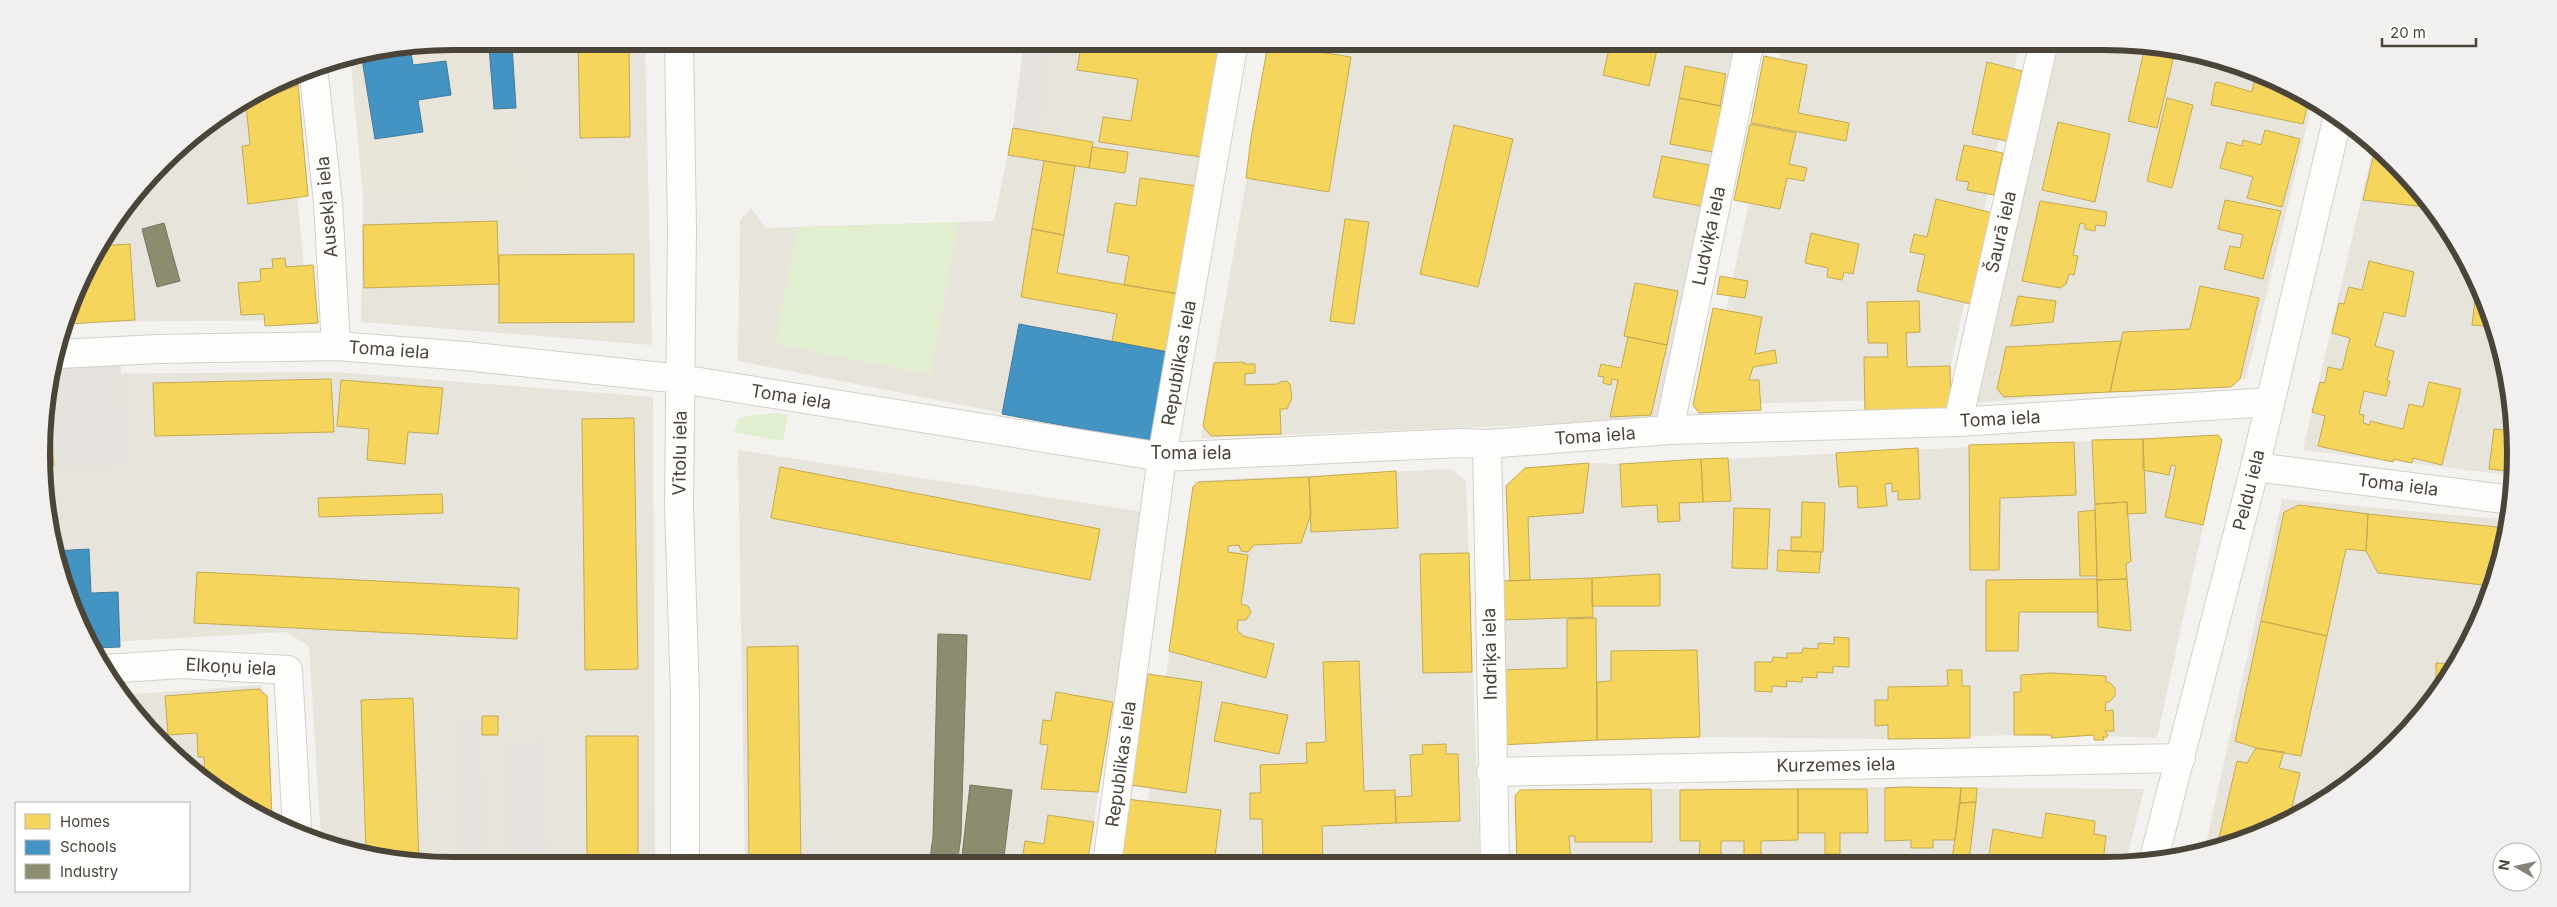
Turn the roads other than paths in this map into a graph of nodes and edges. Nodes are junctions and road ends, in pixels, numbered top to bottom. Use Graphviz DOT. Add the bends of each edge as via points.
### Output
graph roads {
  1 [pos="679,50"];
  2 [pos="1232,50"];
  3 [pos="1748,50"];
  4 [pos="2042,50"];
  5 [pos="314,75"];
  6 [pos="2336,124"];
  7 [pos="336,346"];
  8 [pos="63,354"];
  9 [pos="681,379"];
  10 [pos="2270,402"];
  11 [pos="1958,422"];
  12 [pos="1669,430"];
  13 [pos="1486,444"];
  14 [pos="1162,456"];
  15 [pos="2255,467"];
  16 [pos="2505,499"];
  17 [pos="112,669"];
  18 [pos="2180,758"];
  19 [pos="1491,772"];
  20 [pos="297,825"];
  21 [pos="2155,854"];
  22 [pos="685,857"];
  23 [pos="1108,857"];
  24 [pos="1495,857"];
  1 -- 9 [label="street, Vītolu iela"];
  2 -- 14 [label="street, Republikas iela"];
  3 -- 12 [label="street, Ludviķa iela"];
  4 -- 11 [label="street, Šaurā iela"];
  5 -- 7 [label="street, Ausekļa iela" via="328,202"];
  6 -- 10 [label="street, Peldu iela"];
  7 -- 8 [label="street, Toma iela"];
  7 -- 9 [label="street, Toma iela"];
  9 -- 14 [label="street, Toma iela"];
  9 -- 22 [label="street, Vītolu iela" via="679,506 685,697"];
  10 -- 11 [label="street, Toma iela"];
  10 -- 15 [label="street, Peldu iela"];
  11 -- 12 [label="street, Toma iela"];
  12 -- 13 [label="street, Toma iela"];
  13 -- 14 [label="street, Toma iela"];
  13 -- 19 [label="street, Indriķa iela"];
  14 -- 23 [label="street, Republikas iela"];
  15 -- 16 [label="street, Toma iela"];
  15 -- 18 [label="street, Peldu iela"];
  17 -- 20 [label="street, Elkoņu iela" via="182,664 288,670"];
  18 -- 19 [label="street, Kurzemes iela"];
  18 -- 21 [label="street, Peldu iela"];
  19 -- 24 [label="street, Indriķa iela"];
}
